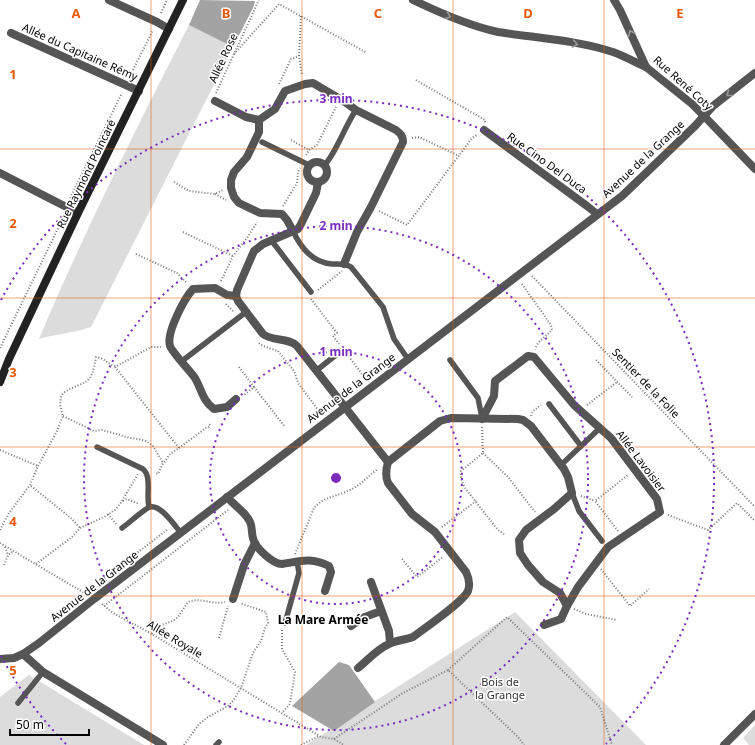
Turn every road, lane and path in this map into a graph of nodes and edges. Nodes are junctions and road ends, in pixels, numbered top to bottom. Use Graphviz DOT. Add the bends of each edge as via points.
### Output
graph roads {
  1 [pos="109,0"];
  2 [pos="167,0"];
  3 [pos="183,0"];
  4 [pos="259,0"];
  5 [pos="413,0"];
  6 [pos="614,0"];
  7 [pos="302,16"];
  8 [pos="157,22"];
  9 [pos="169,29"];
  10 [pos="11,33"];
  11 [pos="367,53"];
  12 [pos="234,54"];
  13 [pos="299,56"];
  14 [pos="646,67"];
  15 [pos="755,73"];
  16 [pos="416,80"];
  17 [pos="126,84"];
  18 [pos="305,84"];
  19 [pos="139,91"];
  20 [pos="282,95"];
  21 [pos="340,100"];
  22 [pos="215,101"];
  23 [pos="356,110"];
  24 [pos="704,116"];
  25 [pos="259,120"];
  26 [pos="484,130"];
  27 [pos="403,138"];
  28 [pos="291,140"];
  29 [pos="262,142"];
  30 [pos="309,150"];
  31 [pos="459,156"];
  32 [pos="306,164"];
  33 [pos="324,165"];
  34 [pos="755,169"];
  35 [pos="0,173"];
  36 [pos="174,182"];
  37 [pos="318,183"];
  38 [pos="231,186"];
  39 [pos="372,207"];
  40 [pos="66,208"];
  41 [pos="282,208"];
  42 [pos="78,213"];
  43 [pos="260,213"];
  44 [pos="597,214"];
  45 [pos="293,231"];
  46 [pos="183,232"];
  47 [pos="271,240"];
  48 [pos="136,254"];
  49 [pos="233,256"];
  50 [pos="346,264"];
  51 [pos="526,269"];
  52 [pos="516,277"];
  53 [pos="215,288"];
  54 [pos="193,289"];
  55 [pos="312,294"];
  56 [pos="236,296"];
  57 [pos="224,300"];
  58 [pos="246,312"];
  59 [pos="238,318"];
  60 [pos="256,340"];
  61 [pos="280,340"];
  62 [pos="170,346"];
  63 [pos="0,348"];
  64 [pos="342,349"];
  65 [pos="278,351"];
  66 [pos="347,354"];
  67 [pos="531,355"];
  68 [pos="9,359"];
  69 [pos="408,359"];
  70 [pos="450,360"];
  71 [pos="596,360"];
  72 [pos="182,362"];
  73 [pos="115,367"];
  74 [pos="239,367"];
  75 [pos="317,370"];
  76 [pos="0,373"];
  77 [pos="0,382"];
  78 [pos="617,382"];
  79 [pos="254,387"];
  80 [pos="372,387"];
  81 [pos="632,397"];
  82 [pos="236,399"];
  83 [pos="548,404"];
  84 [pos="345,407"];
  85 [pos="582,413"];
  86 [pos="63,416"];
  87 [pos="332,416"];
  88 [pos="482,418"];
  89 [pos="209,424"];
  90 [pos="285,427"];
  91 [pos="600,428"];
  92 [pos="97,446"];
  93 [pos="582,446"];
  94 [pos="179,448"];
  95 [pos="0,450"];
  96 [pos="483,453"];
  97 [pos="388,462"];
  98 [pos="561,465"];
  99 [pos="38,466"];
  100 [pos="162,466"];
  101 [pos="143,469"];
  102 [pos="635,469"];
  103 [pos="148,475"];
  104 [pos="30,485"];
  105 [pos="572,492"];
  106 [pos="227,497"];
  107 [pos="122,501"];
  108 [pos="476,501"];
  109 [pos="595,501"];
  110 [pos="234,505"];
  111 [pos="755,507"];
  112 [pos="147,508"];
  113 [pos="662,513"];
  114 [pos="108,514"];
  115 [pos="540,520"];
  116 [pos="755,521"];
  117 [pos="174,524"];
  118 [pos="80,528"];
  119 [pos="122,528"];
  120 [pos="0,530"];
  121 [pos="435,532"];
  122 [pos="181,533"];
  123 [pos="504,534"];
  124 [pos="622,537"];
  125 [pos="602,541"];
  126 [pos="0,543"];
  127 [pos="255,543"];
  128 [pos="4,546"];
  129 [pos="14,551"];
  130 [pos="450,552"];
  131 [pos="8,555"];
  132 [pos="402,559"];
  133 [pos="295,562"];
  134 [pos="597,563"];
  135 [pos="36,564"];
  136 [pos="4,565"];
  137 [pos="371,582"];
  138 [pos="96,584"];
  139 [pos="90,589"];
  140 [pos="649,589"];
  141 [pos="325,591"];
  142 [pos="85,594"];
  143 [pos="94,599"];
  144 [pos="231,600"];
  145 [pos="104,606"];
  146 [pos="567,606"];
  147 [pos="382,611"];
  148 [pos="618,620"];
  149 [pos="284,624"];
  150 [pos="544,625"];
  151 [pos="352,626"];
  152 [pos="152,634"];
  153 [pos="219,638"];
  154 [pos="390,643"];
  155 [pos="23,654"];
  156 [pos="0,659"];
  157 [pos="358,668"];
  158 [pos="448,670"];
  159 [pos="43,672"];
  160 [pos="241,688"];
  161 [pos="18,704"];
  162 [pos="282,712"];
  163 [pos="755,714"];
  164 [pos="319,736"];
  165 [pos="334,739"];
  166 [pos="163,745"];
  167 [pos="184,745"];
  168 [pos="301,745"];
  169 [pos="344,745"];
  170 [pos="524,745"];
  171 [pos="612,745"];
  172 [pos="724,745"];
  1 -- 8 [label="street"];
  2 -- 8 [label="path"];
  3 -- 9 [label="main road, Rue Raymond Poincaré"];
  4 -- 12 [label="path, Allée Rose"];
  5 -- 14 [label="street, one-way" via="451,18 498,32 541,37 612,52"];
  14 -- 6 [label="street, Rue René Coty, one-way"];
  7 -- 11 [label="path"];
  7 -- 12 [label="path" via="278,4"];
  7 -- 13 [label="path"];
  8 -- 9 [label="street"];
  8 -- 17 [label="path"];
  9 -- 19 [label="main road, Rue Raymond Poincaré"];
  10 -- 17 [label="street, Allée du Capitaine Rémy"];
  12 -- 22 [label="path, Allée Rose" via="213,98"];
  13 -- 18 [label="path"];
  13 -- 20 [label="path" via="291,59 278,87"];
  14 -- 24 [label="street, Rue René Coty"];
  15 -- 24 [label="street, Avenue de la Grange, one-way"];
  16 -- 26 [label="path" via="485,120"];
  17 -- 19 [label="street, Allée du Capitaine Rémy"];
  17 -- 40 [label="path"];
  18 -- 20 [label="street"];
  18 -- 21 [label="street" via="313,83"];
  19 -- 42 [label="main road, Rue Raymond Poincaré"];
  20 -- 25 [label="street" via="275,109"];
  21 -- 23 [label="street"];
  21 -- 30 [label="path" via="317,145"];
  22 -- 25 [label="street" via="246,117"];
  23 -- 27 [label="street" via="396,130"];
  23 -- 33 [label="lane"];
  24 -- 34 [label="street, Rue René Coty"];
  24 -- 44 [label="street, Avenue de la Grange" via="622,196"];
  25 -- 38 [label="street" via="260,132 247,157 234,172"];
  26 -- 31 [label="path" via="472,138"];
  26 -- 44 [label="street, Rue Cino Del Duca"];
  27 -- 31 [label="path" via="419,137"];
  27 -- 39 [label="street"];
  28 -- 30 [label="path"];
  29 -- 32 [label="lane"];
  30 -- 32 [label="path"];
  31 -- 39 [label="path" via="407,225"];
  32 -- 33 [label="street" via="315,162"];
  32 -- 37 [label="street" via="307,177"];
  32 -- 41 [label="path" via="298,172 297,183"];
  33 -- 37 [label="street" via="327,174 324,180"];
  35 -- 40 [label="street"];
  36 -- 38 [label="path" via="189,190 215,194"];
  37 -- 45 [label="street" via="301,224"];
  38 -- 43 [label="street" via="234,197 239,202"];
  39 -- 50 [label="street" via="357,232"];
  40 -- 42 [label="street"];
  40 -- 63 [label="path"];
  42 -- 68 [label="main road, Rue Raymond Poincaré"];
  43 -- 45 [label="street" via="282,214"];
  43 -- 49 [label="path" via="257,222"];
  44 -- 51 [label="street, Avenue de la Grange"];
  45 -- 47 [label="street"];
  45 -- 50 [label="lane" via="304,249 314,258 322,262"];
  46 -- 49 [label="path"];
  47 -- 55 [label="lane"];
  47 -- 56 [label="street" via="254,251 242,275"];
  48 -- 54 [label="path" via="178,273"];
  49 -- 53 [label="path"];
  50 -- 55 [label="path" via="344,270"];
  50 -- 69 [label="lane" via="368,286 383,307 394,339"];
  51 -- 52 [label="street, Avenue de la Grange"];
  51 -- 111 [label="path, Sentier de la Folie"];
  52 -- 67 [label="path" via="535,301 552,330 538,343"];
  52 -- 69 [label="street, Avenue de la Grange"];
  53 -- 54 [label="street"];
  53 -- 56 [label="street" via="227,295"];
  54 -- 62 [label="street" via="176,319"];
  55 -- 64 [label="path" via="337,334 333,336"];
  56 -- 58 [label="street"];
  57 -- 59 [label="path"];
  58 -- 59 [label="lane"];
  58 -- 61 [label="street" via="263,334 268,338"];
  59 -- 72 [label="lane"];
  60 -- 65 [label="path" via="263,346"];
  61 -- 65 [label="path"];
  61 -- 75 [label="street" via="294,343"];
  62 -- 72 [label="street"];
  62 -- 73 [label="path" via="151,347"];
  64 -- 75 [label="lane"];
  65 -- 87 [label="path" via="294,371 298,383 320,413 326,409"];
  66 -- 80 [label="path"];
  67 -- 85 [label="street, Allée Lavoisier"];
  67 -- 88 [label="street" via="495,381 494,396"];
  68 -- 76 [label="main road, Rue Raymond Poincaré"];
  68 -- 77 [label="main road, Rue Raymond Poincaré"];
  69 -- 80 [label="street, Avenue de la Grange"];
  70 -- 88 [label="lane" via="478,398"];
  71 -- 78 [label="path"];
  72 -- 82 [label="street" via="199,386 207,404 214,409 227,407"];
  73 -- 86 [label="path" via="105,359 96,357 94,373 89,379 63,393 60,405"];
  73 -- 94 [label="path"];
  74 -- 79 [label="path"];
  75 -- 84 [label="street"];
  78 -- 81 [label="path"];
  78 -- 85 [label="path" via="588,404"];
  79 -- 82 [label="path"];
  79 -- 90 [label="path"];
  80 -- 84 [label="street, Avenue de la Grange"];
  83 -- 93 [label="lane"];
  84 -- 87 [label="street, Avenue de la Grange"];
  84 -- 97 [label="street"];
  85 -- 91 [label="street, Allée Lavoisier"];
  86 -- 99 [label="path"];
  86 -- 100 [label="path" via="94,431 102,430 146,441 156,451 163,463"];
  87 -- 106 [label="street, Avenue de la Grange"];
  88 -- 96 [label="path"];
  88 -- 97 [label="street" via="445,419"];
  88 -- 98 [label="street" via="518,419 527,422"];
  89 -- 94 [label="path" via="209,427"];
  91 -- 93 [label="lane"];
  91 -- 102 [label="street, Allée Lavoisier"];
  92 -- 101 [label="lane"];
  93 -- 98 [label="lane"];
  94 -- 100 [label="path" via="170,454"];
  95 -- 99 [label="path"];
  96 -- 108 [label="path" via="461,471 464,485"];
  96 -- 115 [label="path" via="508,477"];
  97 -- 121 [label="street" via="388,483 412,514"];
  97 -- 133 [label="path" via="364,482 319,502 298,545"];
  98 -- 105 [label="street"];
  99 -- 104 [label="path"];
  100 -- 103 [label="path" via="158,474"];
  101 -- 103 [label="lane"];
  101 -- 107 [label="path"];
  102 -- 109 [label="path"];
  102 -- 124 [label="street, Allée Lavoisier" via="657,499 660,512"];
  103 -- 112 [label="lane"];
  104 -- 118 [label="path"];
  104 -- 120 [label="path"];
  105 -- 109 [label="path"];
  105 -- 115 [label="street"];
  105 -- 125 [label="lane" via="579,511"];
  106 -- 110 [label="street"];
  106 -- 122 [label="street, Avenue de la Grange"];
  107 -- 112 [label="path" via="126,499"];
  107 -- 114 [label="path"];
  108 -- 121 [label="path"];
  108 -- 123 [label="path"];
  109 -- 124 [label="path"];
  110 -- 127 [label="street" via="250,521"];
  110 -- 145 [label="path"];
  112 -- 117 [label="lane" via="160,509"];
  112 -- 119 [label="lane"];
  113 -- 116 [label="path" via="708,530 738,503"];
  114 -- 118 [label="path"];
  114 -- 119 [label="path" via="119,528"];
  115 -- 146 [label="street" via="526,530 519,540 520,553 543,582 560,593"];
  117 -- 122 [label="lane"];
  117 -- 138 [label="path"];
  118 -- 135 [label="path"];
  121 -- 130 [label="street"];
  122 -- 143 [label="street, Avenue de la Grange"];
  124 -- 134 [label="street, Allée Lavoisier" via="608,548"];
  126 -- 128 [label="path, Allée Royale"];
  127 -- 133 [label="street" via="274,562"];
  127 -- 144 [label="street"];
  128 -- 129 [label="path, Allée Royale"];
  128 -- 131 [label="path"];
  129 -- 131 [label="path"];
  129 -- 135 [label="path, Allée Royale"];
  130 -- 132 [label="path" via="417,578"];
  130 -- 154 [label="street" via="468,577 466,594 413,637"];
  131 -- 136 [label="path"];
  133 -- 141 [label="street" via="307,559 330,566 331,572"];
  133 -- 149 [label="lane" via="299,573"];
  134 -- 140 [label="path" via="630,606"];
  134 -- 146 [label="street, Allée Lavoisier"];
  135 -- 142 [label="path, Allée Royale"];
  137 -- 147 [label="street"];
  139 -- 142 [label="path"];
  142 -- 143 [label="path, Allée Royale"];
  143 -- 145 [label="path, Allée Royale"];
  143 -- 155 [label="street, Avenue de la Grange"];
  144 -- 152 [label="path" via="214,603 197,599 188,602 178,617 158,626"];
  144 -- 153 [label="path"];
  144 -- 160 [label="path" via="266,612 268,623 253,653"];
  145 -- 152 [label="path, Allée Royale"];
  146 -- 148 [label="path" via="586,614"];
  146 -- 150 [label="street, Allée Lavoisier" via="561,619"];
  147 -- 151 [label="street" via="362,618"];
  147 -- 154 [label="street"];
  149 -- 162 [label="path" via="282,649 295,672 290,704"];
  152 -- 160 [label="path, Allée Royale"];
  154 -- 157 [label="street"];
  155 -- 156 [label="street, Avenue de la Grange"];
  155 -- 159 [label="street"];
  158 -- 165 [label="path" via="403,693"];
  158 -- 170 [label="path"];
  158 -- 171 [label="path" via="507,617 600,707"];
  159 -- 161 [label="lane"];
  159 -- 166 [label="street"];
  160 -- 162 [label="path, Allée Royale"];
  160 -- 167 [label="path" via="234,701 199,724"];
  162 -- 164 [label="path, Allée Royale"];
  163 -- 172 [label="street"];
  164 -- 165 [label="path, Allée Royale"];
  164 -- 168 [label="path"];
  165 -- 169 [label="path, Allée Royale"];
}
